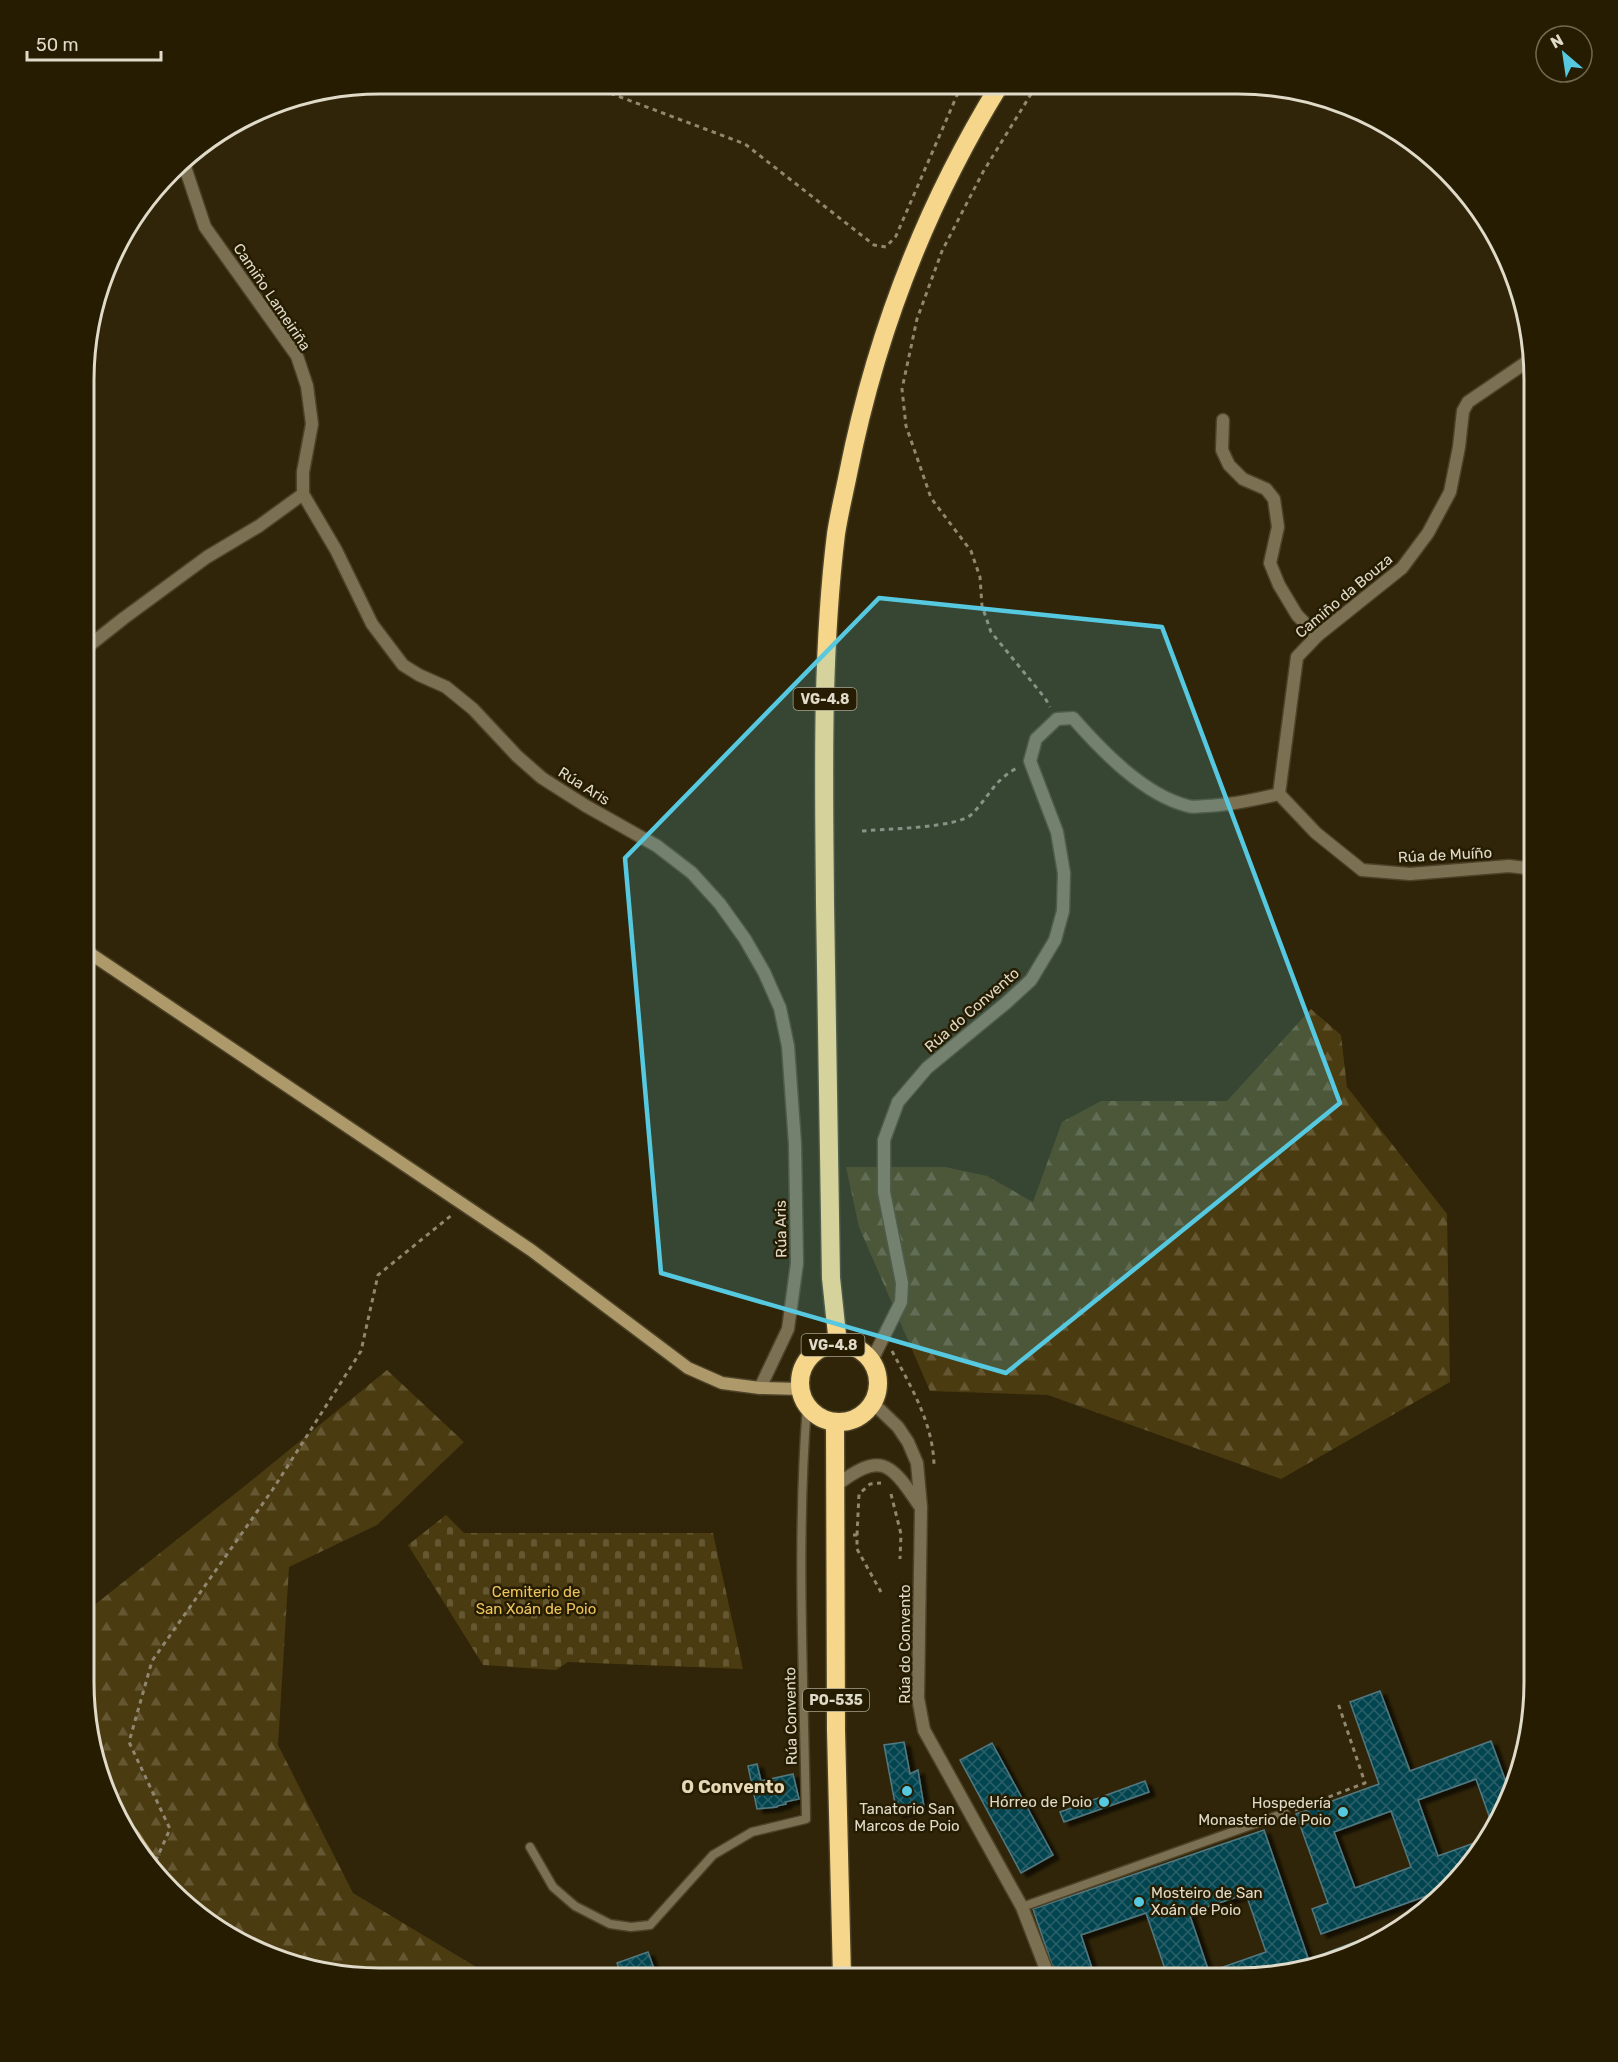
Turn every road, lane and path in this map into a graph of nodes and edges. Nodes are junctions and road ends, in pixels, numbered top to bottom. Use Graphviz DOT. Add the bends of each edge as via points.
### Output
graph roads {
  1 [pos="612,94"];
  2 [pos="958,94"];
  3 [pos="994,94"];
  4 [pos="1031,94"];
  5 [pos="186,170"];
  6 [pos="1523,364"];
  7 [pos="1223,420"];
  8 [pos="303,494"];
  9 [pos="1317,636"];
  10 [pos="94,642"];
  11 [pos="1057,719"];
  12 [pos="1030,761"];
  13 [pos="1278,794"];
  14 [pos="862,831"];
  15 [pos="1524,868"];
  16 [pos="94,956"];
  17 [pos="463,1205"];
  18 [pos="838,1344"];
  19 [pos="872,1360"];
  20 [pos="760,1388"];
  21 [pos="804,1397"];
  22 [pos="873,1403"];
  23 [pos="835,1422"];
  24 [pos="834,1487"];
  25 [pos="921,1508"];
  26 [pos="857,1535"];
  27 [pos="834,1536"];
  28 [pos="900,1559"];
  29 [pos="881,1592"];
  30 [pos="1338,1703"];
  31 [pos="1285,1814"];
  32 [pos="530,1847"];
  33 [pos="156,1859"];
  34 [pos="1022,1907"];
  35 [pos="842,1968"];
  36 [pos="1046,1968"];
  1 -- 2 [label="path" via="745,144 874,245 886,247 896,236"];
  3 -- 18 [label="highway, VG-4.8" via="928,220 888,320 859,420 837,531 825,654 825,850 831,1278"];
  4 -- 11 [label="path" via="983,172 942,251 917,319 902,389 906,426 931,498 971,551 991,632 1046,698"];
  5 -- 8 [label="street, Camiño Lameiriña" via="205,227 297,356 307,386 312,424"];
  6 -- 9 [label="street, Camiño da Bouza" via="1468,402 1463,411 1450,492 1402,568"];
  7 -- 9 [label="street" via="1222,450 1229,465 1243,479 1266,489 1274,499 1278,527 1270,563 1297,615"];
  8 -- 10 [label="street" via="207,557"];
  8 -- 20 [label="street, Rúa Aris" via="372,624 403,665 446,687 542,778 657,846 692,873 720,904 764,972 780,1008 788,1046 797,1263 788,1329"];
  9 -- 13 [label="street, Camiño da Bouza" via="1297,657"];
  11 -- 12 [label="street" via="1036,739"];
  11 -- 13 [label="street" via="1073,718 1127,772 1153,791 1189,807 1232,805"];
  12 -- 14 [label="path" via="1003,775 970,817 940,825"];
  12 -- 19 [label="street, Rúa do Convento" via="1057,832 1064,873 1063,911 1055,940 1030,980 927,1068 898,1102 884,1140 884,1192 902,1283 901,1302"];
  13 -- 15 [label="street, Rúa de Muíño" via="1316,833 1362,870 1410,874"];
  16 -- 17 [label="street"];
  17 -- 20 [label="street" via="531,1250 687,1368 722,1383"];
  17 -- 33 [label="path" via="378,1275 361,1351 273,1489 152,1661 129,1742 170,1829"];
  18 -- 19 [label="highway, VG-4.8" via="851,1345"];
  18 -- 21 [label="highway, VG-4.8" via="819,1350 805,1364 801,1376"];
  19 -- 22 [label="highway, VG-4.8" via="879,1381"];
  20 -- 21 [label="street"];
  21 -- 23 [label="highway" via="815,1414"];
  21 -- 32 [label="lane, Rúa Convento" via="801,1539 806,1819 752,1832 713,1855 650,1925 631,1927 610,1924 575,1906 554,1887"];
  22 -- 23 [label="highway" via="857,1418"];
  22 -- 25 [label="street, Rúa do Convento" via="908,1442 916,1463"];
  23 -- 24 [label="highway, PO-535"];
  24 -- 25 [label="street" via="856,1471 870,1465 883,1466 895,1472"];
  24 -- 27 [label="highway, PO-535"];
  25 -- 34 [label="street, Rúa do Convento" via="918,1698 922,1722 933,1749"];
  26 -- 27 [label="path"];
  26 -- 28 [label="path" via="859,1494 870,1484 882,1483 893,1497 901,1534"];
  26 -- 29 [label="path" via="857,1549"];
  27 -- 35 [label="highway, PO-535"];
  30 -- 31 [label="path" via="1365,1784"];
  31 -- 34 [label="lane"];
  34 -- 36 [label="street, Rúa do Convento"];
}
